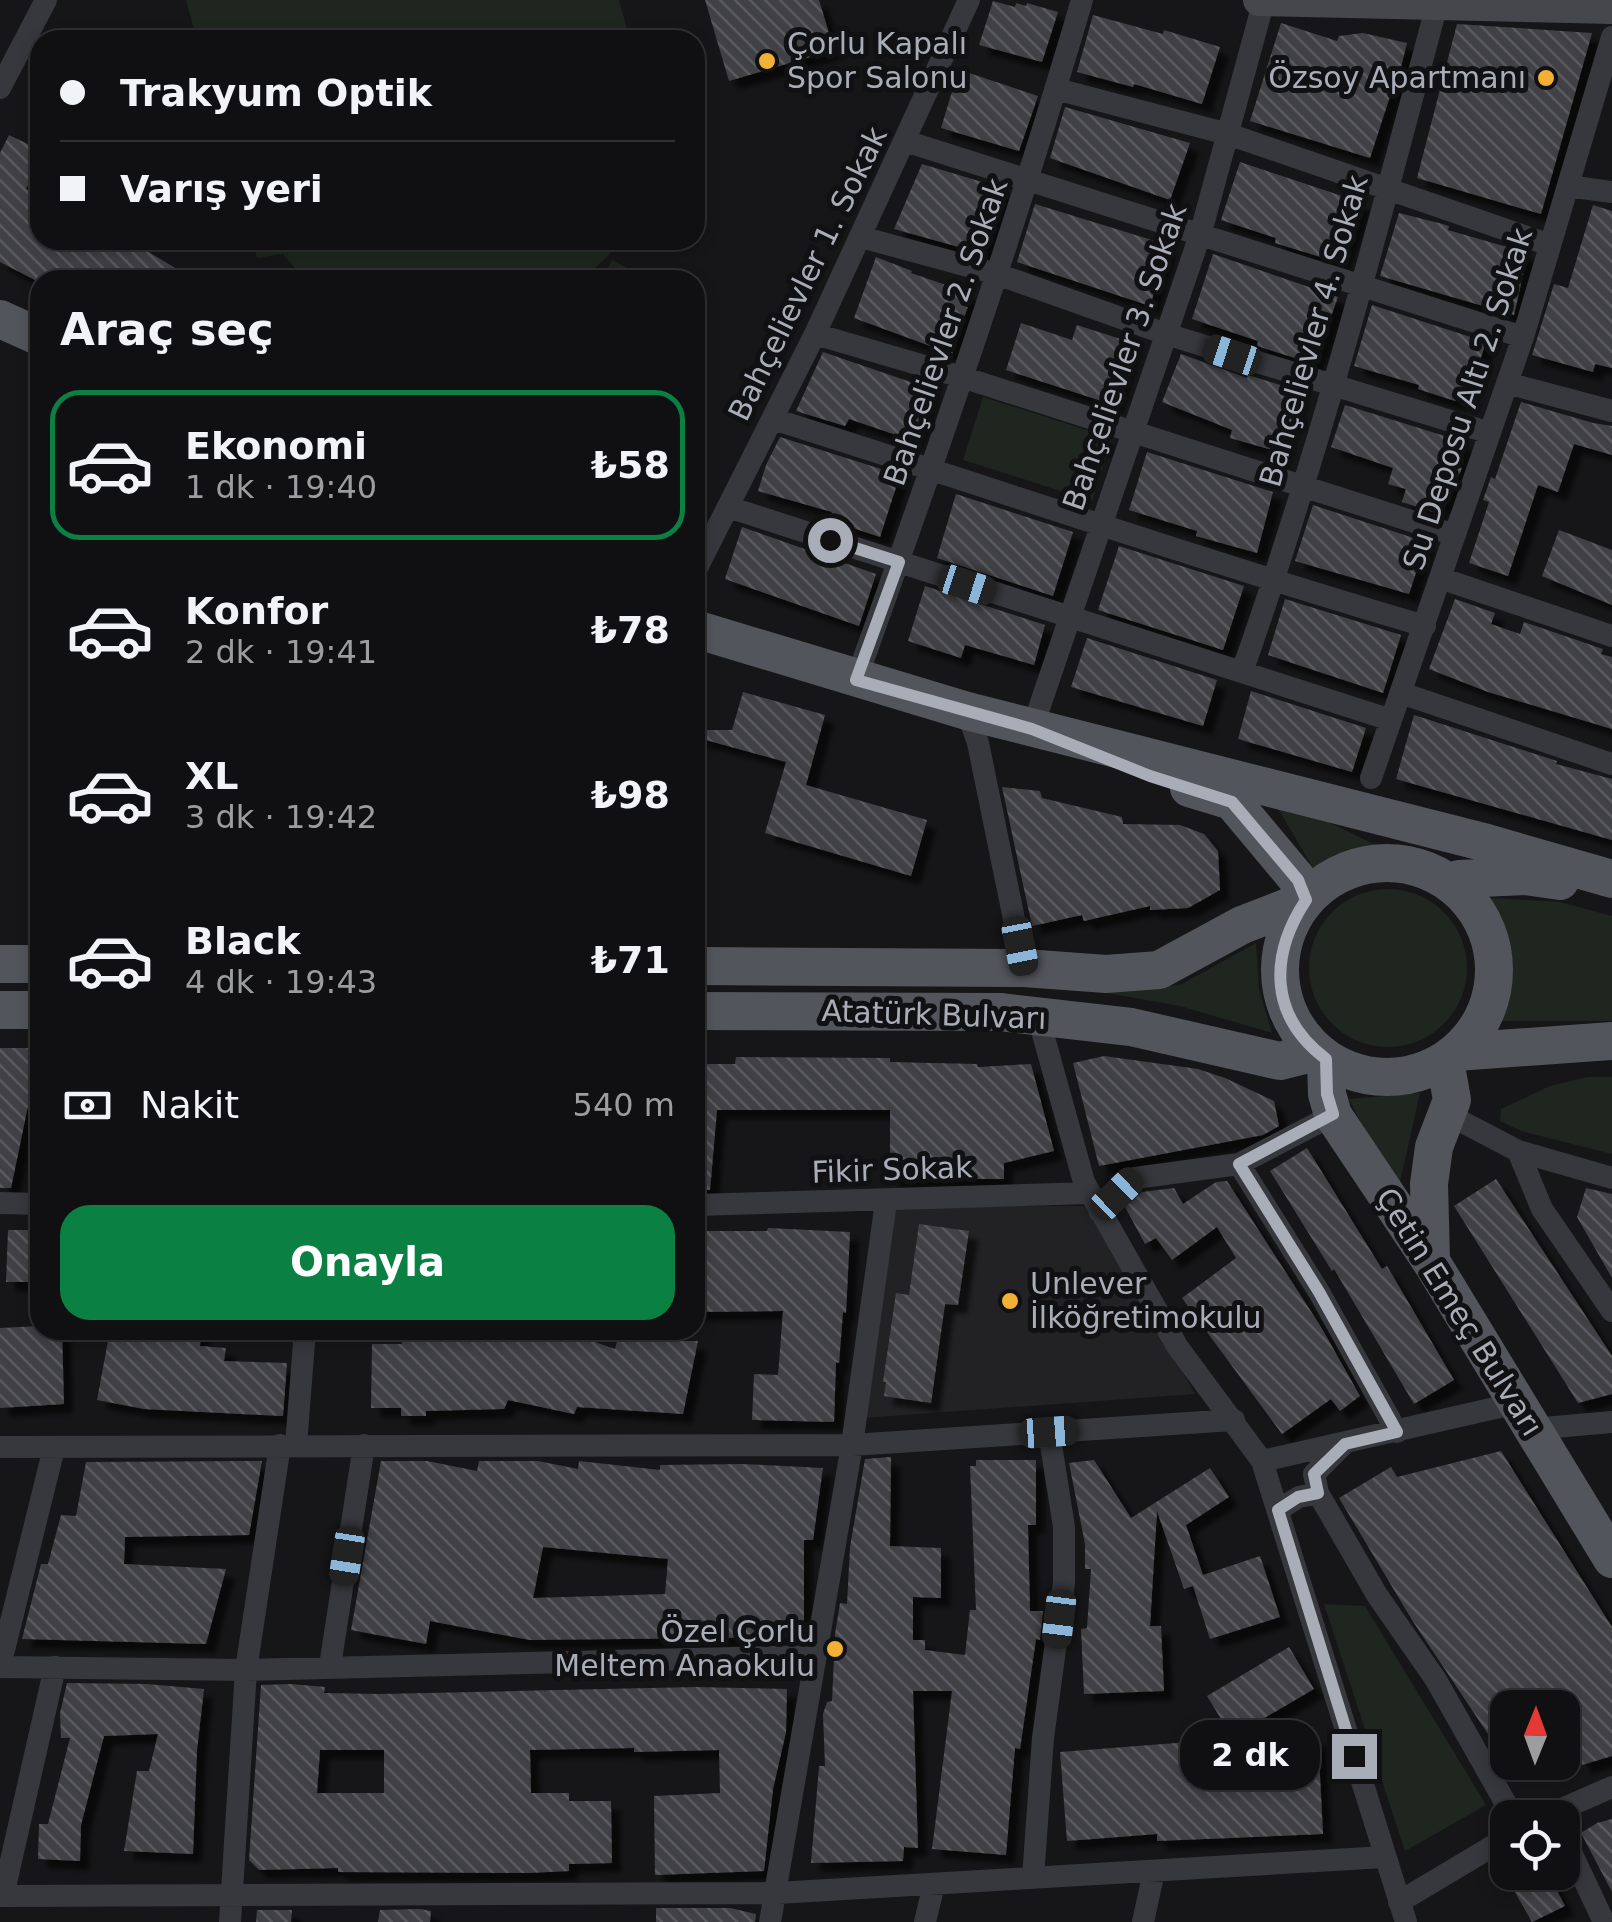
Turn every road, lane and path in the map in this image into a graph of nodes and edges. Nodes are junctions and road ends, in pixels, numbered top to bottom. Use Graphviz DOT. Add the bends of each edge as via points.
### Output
graph roads {
  1 [pos="46,0"];
  2 [pos="968,0"];
  3 [pos="1082,0"];
  4 [pos="1262,0"];
  5 [pos="1368,1"];
  6 [pos="1437,4"];
  7 [pos="1612,8"];
  8 [pos="30,30"];
  9 [pos="30,31"];
  10 [pos="1612,37"];
  11 [pos="0,88"];
  12 [pos="1056,89"];
  13 [pos="1228,134"];
  14 [pos="905,142"];
  15 [pos="1028,181"];
  16 [pos="1568,186"];
  17 [pos="1387,187"];
  18 [pos="1612,192"];
  19 [pos="1200,232"];
  20 [pos="860,237"];
  21 [pos="1550,245"];
  22 [pos="996,274"];
  23 [pos="1359,286"];
  24 [pos="0,319"];
  25 [pos="30,333"];
  26 [pos="815,334"];
  27 [pos="1166,334"];
  28 [pos="1523,337"];
  29 [pos="962,377"];
  30 [pos="1507,384"];
  31 [pos="1331,386"];
  32 [pos="1612,412"];
  33 [pos="772,419"];
  34 [pos="1490,433"];
  35 [pos="1132,434"];
  36 [pos="932,469"];
  37 [pos="1301,485"];
  38 [pos="728,507"];
  39 [pos="1101,523"];
  40 [pos="1455,534"];
  41 [pos="705,552"];
  42 [pos="899,562"];
  43 [pos="1440,578"];
  44 [pos="1274,582"];
  45 [pos="1070,619"];
  46 [pos="1425,626"];
  47 [pos="705,632"];
  48 [pos="1612,636"];
  49 [pos="1242,672"];
  50 [pos="856,680"];
  51 [pos="1400,693"];
  52 [pos="967,712"];
  53 [pos="1391,720"];
  54 [pos="1032,729"];
  55 [pos="1612,764"];
  56 [pos="1371,778"];
  57 [pos="1395,821"];
  58 [pos="1442,878"];
  59 [pos="1612,879"];
  60 [pos="1612,888"];
  61 [pos="1306,900"];
  62 [pos="0,964"];
  63 [pos="30,964"];
  64 [pos="705,966"];
  65 [pos="1024,968"];
  66 [pos="0,1010"];
  67 [pos="30,1010"];
  68 [pos="705,1011"];
  69 [pos="1038,1016"];
  70 [pos="1612,1041"];
  71 [pos="1321,1056"];
  72 [pos="1450,1056"];
  73 [pos="1333,1114"];
  74 [pos="1449,1115"];
  75 [pos="1518,1152"];
  76 [pos="1239,1164"];
  77 [pos="1612,1178"];
  78 [pos="1091,1196"];
  79 [pos="886,1202"];
  80 [pos="0,1203"];
  81 [pos="30,1204"];
  82 [pos="705,1204"];
  83 [pos="1432,1262"];
  84 [pos="1612,1310"];
  85 [pos="304,1340"];
  86 [pos="1525,1416"];
  87 [pos="1234,1420"];
  88 [pos="1612,1422"];
  89 [pos="1049,1432"];
  90 [pos="1397,1432"];
  91 [pos="852,1444"];
  92 [pos="1345,1444"];
  93 [pos="288,1445"];
  94 [pos="364,1445"];
  95 [pos="0,1447"];
  96 [pos="54,1448"];
  97 [pos="1262,1461"];
  98 [pos="1318,1493"];
  99 [pos="1278,1510"];
  100 [pos="1612,1559"];
  101 [pos="816,1656"];
  102 [pos="330,1666"];
  103 [pos="0,1667"];
  104 [pos="55,1668"];
  105 [pos="246,1670"];
  106 [pos="1612,1787"];
  107 [pos="1504,1800"];
  108 [pos="1580,1801"];
  109 [pos="1490,1850"];
  110 [pos="1384,1857"];
  111 [pos="1154,1871"];
  112 [pos="1580,1871"];
  113 [pos="1032,1878"];
  114 [pos="934,1884"];
  115 [pos="776,1893"];
  116 [pos="2,1896"];
  117 [pos="232,1896"];
  118 [pos="1403,1912"];
  119 [pos="230,1922"];
  120 [pos="770,1922"];
  121 [pos="924,1922"];
  122 [pos="1143,1922"];
  123 [pos="1604,1922"];
  1 -- 8 [label="street"];
  2 -- 14 [label="street, Bahçelievler 1. Sokak"];
  3 -- 12 [label="street, Bahçelievler 2. Sokak"];
  4 -- 5 [label="main road"];
  4 -- 13 [label="street, Bahçelievler 3. Sokak"];
  5 -- 6 [label="main road"];
  6 -- 7 [label="main road"];
  6 -- 17 [label="street, Bahçelievler 4. Sokak"];
  9 -- 11 [label="street"];
  10 -- 16 [label="street, Su Deposu Altı 2. Sokak"];
  12 -- 13 [label="street"];
  12 -- 15 [label="street, Bahçelievler 2. Sokak"];
  13 -- 17 [label="street"];
  13 -- 19 [label="street, Bahçelievler 3. Sokak"];
  14 -- 15 [label="street"];
  14 -- 20 [label="street, Bahçelievler 1. Sokak"];
  15 -- 19 [label="street"];
  15 -- 22 [label="street, Bahçelievler 2. Sokak"];
  16 -- 18 [label="street"];
  16 -- 21 [label="street, Su Deposu Altı 2. Sokak"];
  17 -- 21 [label="street"];
  17 -- 23 [label="street, Bahçelievler 4. Sokak"];
  19 -- 23 [label="street"];
  19 -- 27 [label="street, Bahçelievler 3. Sokak"];
  20 -- 22 [label="street"];
  20 -- 26 [label="street, Bahçelievler 1. Sokak"];
  21 -- 28 [label="street, Su Deposu Altı 2. Sokak"];
  22 -- 27 [label="street"];
  22 -- 29 [label="street, Bahçelievler 2. Sokak"];
  23 -- 28 [label="street"];
  23 -- 31 [label="street, Bahçelievler 4. Sokak"];
  24 -- 25 [label="main road"];
  26 -- 29 [label="street"];
  26 -- 33 [label="street, Bahçelievler 1. Sokak"];
  27 -- 31 [label="street"];
  27 -- 35 [label="street, Bahçelievler 3. Sokak"];
  28 -- 30 [label="street, Su Deposu Altı 2. Sokak"];
  29 -- 35 [label="street"];
  29 -- 36 [label="street, Bahçelievler 2. Sokak"];
  30 -- 32 [label="street"];
  30 -- 34 [label="street, Su Deposu Altı 2. Sokak"];
  31 -- 34 [label="street"];
  31 -- 37 [label="street, Bahçelievler 4. Sokak"];
  33 -- 36 [label="street"];
  33 -- 38 [label="street, Bahçelievler 1. Sokak"];
  34 -- 40 [label="street, Su Deposu Altı 2. Sokak"];
  35 -- 37 [label="street"];
  35 -- 39 [label="street, Bahçelievler 3. Sokak"];
  36 -- 39 [label="street"];
  36 -- 42 [label="street, Bahçelievler 2. Sokak"];
  37 -- 40 [label="street"];
  37 -- 44 [label="street, Bahçelievler 4. Sokak"];
  38 -- 41 [label="street, Bahçelievler 1. Sokak"];
  38 -- 42 [label="street"];
  39 -- 44 [label="street"];
  39 -- 45 [label="street, Bahçelievler 3. Sokak"];
  40 -- 43 [label="street, Su Deposu Altı 2. Sokak"];
  42 -- 45 [label="street"];
  42 -- 50 [label="street, Bahçelievler 2. Sokak"];
  43 -- 46 [label="street, Su Deposu Altı 2. Sokak"];
  43 -- 48 [label="street"];
  44 -- 46 [label="street"];
  44 -- 49 [label="street, Bahçelievler 4. Sokak"];
  45 -- 49 [label="street"];
  45 -- 54 [label="street, Bahçelievler 3. Sokak"];
  46 -- 51 [label="street, Su Deposu Altı 2. Sokak"];
  47 -- 50 [label="main road"];
  49 -- 53 [label="street"];
  50 -- 52 [label="main road"];
  51 -- 53 [label="street, Su Deposu Altı 2. Sokak"];
  51 -- 55 [label="street"];
  52 -- 54 [label="main road"];
  52 -- 65 [label="street"];
  53 -- 56 [label="street, Su Deposu Altı 2. Sokak"];
  54 -- 57 [label="main road"];
  54 -- 61 [label="main road" via="1232,802 1298,880"];
  57 -- 58 [label="main road"];
  57 -- 59 [label="main road"];
  58 -- 60 [label="main road" via="1526,876"];
  58 -- 61 [label="main road" via="1412,866 1366,865 1343,872"];
  58 -- 72 [label="main road" via="1469,902 1493,952 1488,1007 1475,1032"];
  61 -- 65 [label="main road, Atatürk Bulvarı" via="1159,970"];
  61 -- 71 [label="main road" via="1290,923 1279,978 1298,1031"];
  62 -- 63 [label="main road"];
  64 -- 65 [label="main road, Atatürk Bulvarı"];
  66 -- 67 [label="main road"];
  68 -- 69 [label="main road, Atatürk Bulvarı"];
  69 -- 71 [label="main road, Atatürk Bulvarı" via="1131,1027 1280,1062"];
  69 -- 78 [label="street"];
  70 -- 72 [label="main road, Atatürk Bulvarı"];
  71 -- 72 [label="main road, Atatürk Bulvarı" via="1373,1077 1422,1072"];
  71 -- 73 [label="main road, Çetin Emeç Bulvarı"];
  72 -- 74 [label="main road"];
  73 -- 76 [label="street"];
  73 -- 83 [label="main road, Çetin Emeç Bulvarı"];
  74 -- 75 [label="street"];
  74 -- 83 [label="main road" via="1434,1147 1429,1184"];
  75 -- 77 [label="street"];
  75 -- 84 [label="street" via="1542,1209"];
  76 -- 78 [label="street, Fikir Sokak" via="1134,1178"];
  76 -- 90 [label="street"];
  78 -- 79 [label="street, Fikir Sokak"];
  78 -- 87 [label="street" via="1176,1346"];
  79 -- 82 [label="street, Fikir Sokak"];
  79 -- 91 [label="street"];
  80 -- 81 [label="street"];
  83 -- 86 [label="main road, Çetin Emeç Bulvarı"];
  85 -- 93 [label="street"];
  86 -- 88 [label="street"];
  86 -- 90 [label="street"];
  86 -- 100 [label="main road, Çetin Emeç Bulvarı"];
  87 -- 89 [label="street"];
  87 -- 97 [label="street"];
  89 -- 91 [label="street"];
  89 -- 113 [label="street" via="1064,1527 1064,1583"];
  90 -- 92 [label="street"];
  91 -- 94 [label="street"];
  91 -- 101 [label="street"];
  92 -- 97 [label="street"];
  92 -- 98 [label="street" via="1314,1474"];
  93 -- 94 [label="street"];
  93 -- 96 [label="street"];
  93 -- 105 [label="street"];
  94 -- 102 [label="street"];
  95 -- 96 [label="street"];
  96 -- 103 [label="street"];
  97 -- 99 [label="street"];
  98 -- 99 [label="street"];
  98 -- 107 [label="street"];
  99 -- 110 [label="street"];
  101 -- 102 [label="street"];
  101 -- 115 [label="street"];
  102 -- 105 [label="street"];
  103 -- 104 [label="street"];
  104 -- 105 [label="street"];
  104 -- 116 [label="street"];
  105 -- 117 [label="street"];
  106 -- 108 [label="street"];
  109 -- 118 [label="street"];
  110 -- 111 [label="street"];
  110 -- 118 [label="street"];
  111 -- 113 [label="street"];
  111 -- 122 [label="street"];
  112 -- 123 [label="street"];
  113 -- 114 [label="street"];
  114 -- 115 [label="street"];
  114 -- 121 [label="street"];
  115 -- 117 [label="street"];
  115 -- 120 [label="street"];
  116 -- 117 [label="street"];
  117 -- 119 [label="street"];
}
